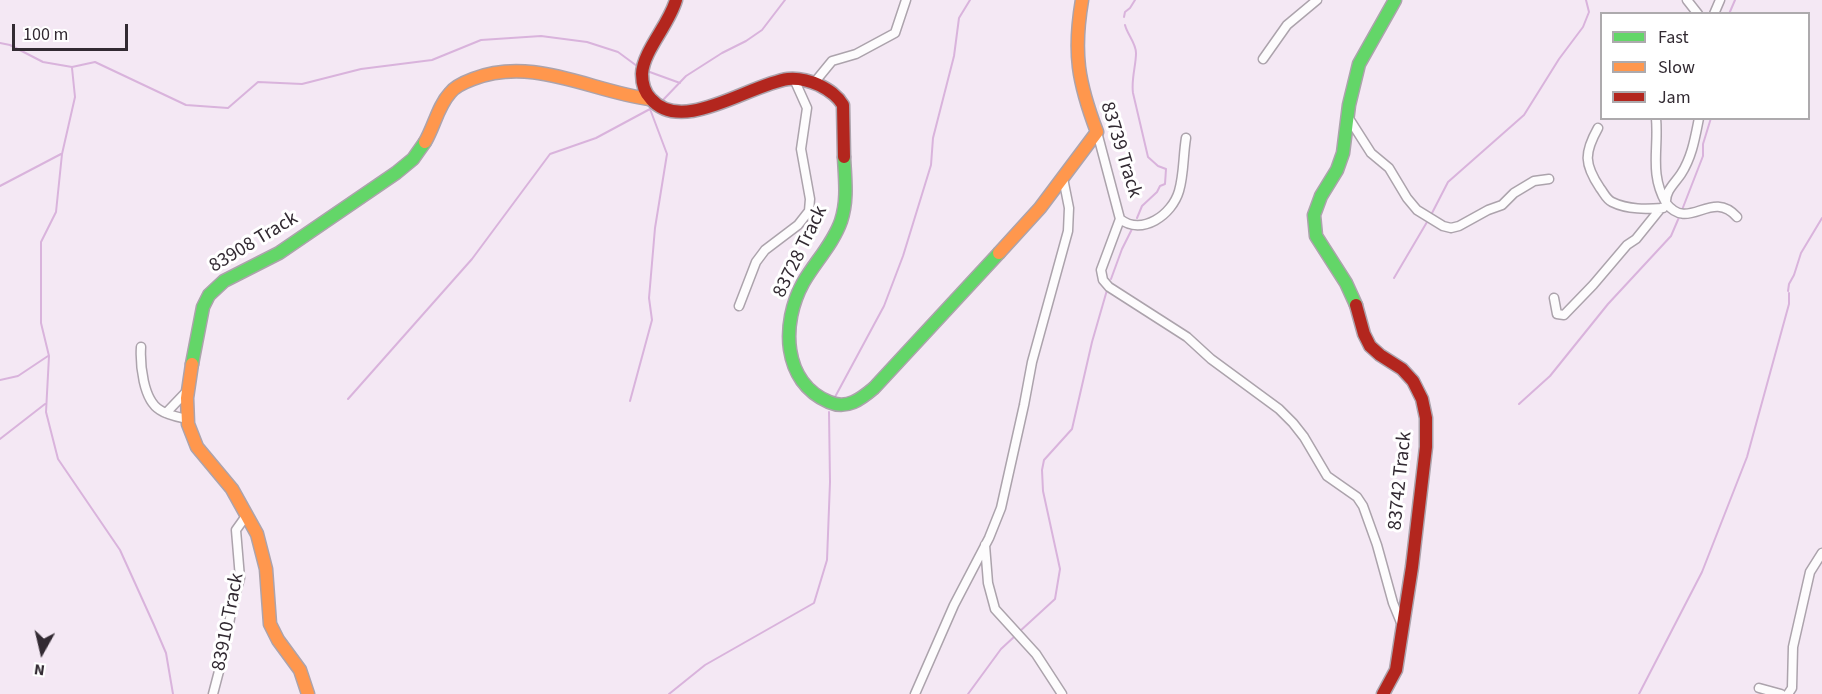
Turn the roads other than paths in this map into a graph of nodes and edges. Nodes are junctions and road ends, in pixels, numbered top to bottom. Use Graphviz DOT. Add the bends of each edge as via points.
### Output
graph roads {
  1 [pos="676,0"];
  2 [pos="906,0"];
  3 [pos="1082,0"];
  4 [pos="1317,0"];
  5 [pos="1395,0"];
  6 [pos="1687,0"];
  7 [pos="1696,12"];
  8 [pos="1263,59"];
  9 [pos="794,79"];
  10 [pos="814,83"];
  11 [pos="649,99"];
  12 [pos="1348,117"];
  13 [pos="1656,120"];
  14 [pos="1699,120"];
  15 [pos="1598,128"];
  16 [pos="1097,132"];
  17 [pos="1186,138"];
  18 [pos="1063,178"];
  19 [pos="1549,179"];
  20 [pos="1666,207"];
  21 [pos="1737,218"];
  22 [pos="1120,219"];
  23 [pos="1554,298"];
  24 [pos="739,306"];
  25 [pos="141,347"];
  26 [pos="188,390"];
  27 [pos="166,412"];
  28 [pos="187,419"];
  29 [pos="246,516"];
  30 [pos="985,546"];
  31 [pos="1822,553"];
  32 [pos="1402,625"];
  33 [pos="1759,688"];
  34 [pos="213,694"];
  35 [pos="308,694"];
  36 [pos="915,694"];
  37 [pos="1062,694"];
  38 [pos="1383,694"];
  39 [pos="1781,694"];
  40 [pos="1788,694"];
  1 -- 11 [label="street" via="671,18 642,67 643,86"];
  2 -- 10 [label="street" via="898,28 891,36 832,61"];
  3 -- 16 [label="street, 83739 Track" via="1075,50 1077,72"];
  4 -- 8 [label="street" via="1287,25"];
  5 -- 12 [label="street, 83742 Track" via="1360,61"];
  6 -- 7 [label="street"];
  9 -- 10 [label="street, 83728 Track"];
  9 -- 11 [label="street, 83728 Track" via="769,83 709,107 687,111 662,111"];
  9 -- 24 [label="street" via="807,108 801,149 809,210 798,225 765,250 756,262"];
  10 -- 18 [label="street, 83728 Track" via="836,94 843,105 845,202 838,227 796,298 789,343 796,376 812,393 831,403 851,405 874,388 1021,230"];
  11 -- 26 [label="street, 83908 Track" via="566,78 520,72 476,77 459,84 446,98 419,152 396,173 288,247 215,287 201,317"];
  12 -- 19 [label="street" via="1417,210 1443,226 1459,226 1502,205 1534,181"];
  12 -- 32 [label="street, 83742 Track" via="1341,163 1315,206 1313,228 1353,298 1372,348 1407,373 1426,412 1426,447"];
  13 -- 20 [label="street" via="1657,177"];
  14 -- 20 [label="street" via="1691,153 1668,192"];
  15 -- 20 [label="street" via="1588,147 1588,161 1590,172 1608,199 1637,209"];
  16 -- 18 [label="street, 83728 Track"];
  16 -- 22 [label="street, 83739 Track"];
  17 -- 22 [label="street, 83739 Track" via="1179,194 1167,211 1142,226"];
  18 -- 30 [label="street" via="1068,196 1068,231 1032,362 1005,492"];
  20 -- 21 [label="street" via="1688,215 1718,206"];
  20 -- 23 [label="street" via="1564,315 1557,314"];
  22 -- 32 [label="street" via="1101,270 1103,280 1187,338 1293,423 1327,476 1364,506"];
  25 -- 27 [label="street" via="141,368 149,395 157,408"];
  26 -- 27 [label="street"];
  26 -- 28 [label="street, 83908 Track"];
  27 -- 28 [label="street"];
  28 -- 29 [label="street, 83908 Track" via="197,447 232,489"];
  29 -- 34 [label="street, 83910 Track" via="236,530 240,578"];
  29 -- 35 [label="street, 83908 Track" via="264,558 272,632 297,665"];
  30 -- 36 [label="street"];
  30 -- 37 [label="street" via="995,609 1036,654"];
  31 -- 40 [label="street" via="1810,572 1793,647 1792,688"];
  32 -- 38 [label="street, 83742 Track" via="1394,678"];
  33 -- 39 [label="street"];
}
